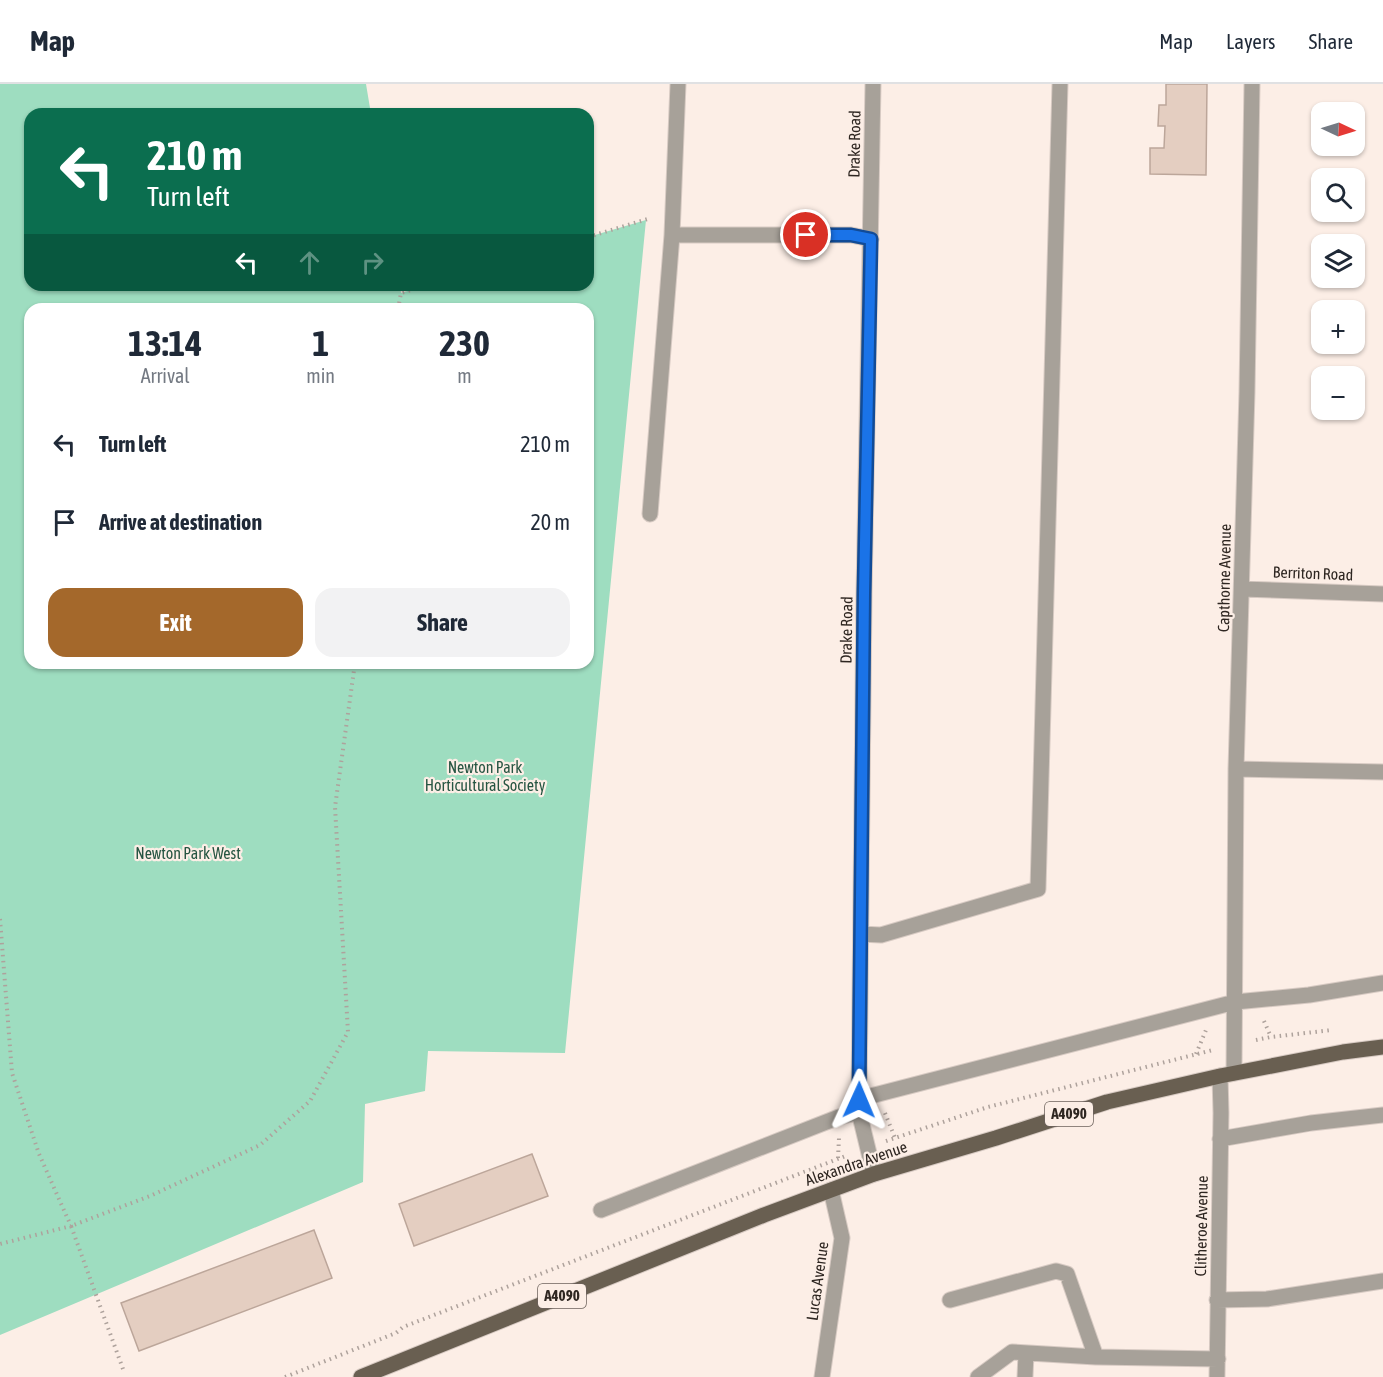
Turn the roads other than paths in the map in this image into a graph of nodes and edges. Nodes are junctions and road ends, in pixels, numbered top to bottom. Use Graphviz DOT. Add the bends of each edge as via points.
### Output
graph roads {
  1 [pos="678,84"];
  2 [pos="873,84"];
  3 [pos="1060,84"];
  4 [pos="1252,84"];
  5 [pos="672,235"];
  6 [pos="871,239"];
  7 [pos="650,514"];
  8 [pos="1242,589"];
  9 [pos="1383,594"];
  10 [pos="1236,769"];
  11 [pos="1383,772"];
  12 [pos="861,933"];
  13 [pos="1383,983"];
  14 [pos="1235,1002"];
  15 [pos="1383,1047"];
  16 [pos="1227,1074"];
  17 [pos="859,1106"];
  18 [pos="1383,1115"];
  19 [pos="1220,1139"];
  20 [pos="874,1174"];
  21 [pos="831,1190"];
  22 [pos="601,1210"];
  23 [pos="1383,1281"];
  24 [pos="950,1300"];
  25 [pos="1218,1300"];
  26 [pos="1026,1353"];
  27 [pos="1096,1357"];
  28 [pos="1218,1359"];
  29 [pos="361,1377"];
  30 [pos="822,1377"];
  31 [pos="978,1377"];
  32 [pos="1025,1377"];
  33 [pos="1217,1377"];
  1 -- 5 [label="street"];
  2 -- 6 [label="street, Drake Road"];
  3 -- 12 [label="street" via="1038,889 880,935"];
  4 -- 8 [label="street, Capthorne Avenue"];
  5 -- 6 [label="street" via="851,235"];
  5 -- 7 [label="street"];
  6 -- 12 [label="street, Drake Road"];
  8 -- 9 [label="street, Berriton Road"];
  8 -- 10 [label="street, Capthorne Avenue"];
  10 -- 11 [label="street"];
  10 -- 14 [label="street, Capthorne Avenue"];
  12 -- 17 [label="street, Drake Road"];
  13 -- 14 [label="street"];
  14 -- 16 [label="street, Capthorne Avenue"];
  14 -- 17 [label="street"];
  15 -- 16 [label="main road, Alexandra Avenue / A4090"];
  16 -- 19 [label="street, Clitheroe Avenue"];
  16 -- 20 [label="main road, Alexandra Avenue / A4090" via="1107,1102"];
  17 -- 20 [label="street, Drake Road"];
  17 -- 22 [label="street"];
  18 -- 19 [label="street"];
  19 -- 25 [label="street, Clitheroe Avenue"];
  20 -- 21 [label="main road, Alexandra Avenue / A4090"];
  21 -- 29 [label="main road, Alexandra Avenue / A4090"];
  21 -- 30 [label="street, Lucas Avenue" via="842,1238"];
  23 -- 25 [label="street" via="1267,1299"];
  24 -- 27 [label="street" via="1056,1271 1067,1274"];
  25 -- 28 [label="street, Clitheroe Avenue"];
  26 -- 27 [label="street"];
  26 -- 31 [label="street" via="1012,1352"];
  26 -- 32 [label="street"];
  27 -- 28 [label="street"];
  28 -- 33 [label="street, Clitheroe Avenue"];
}
